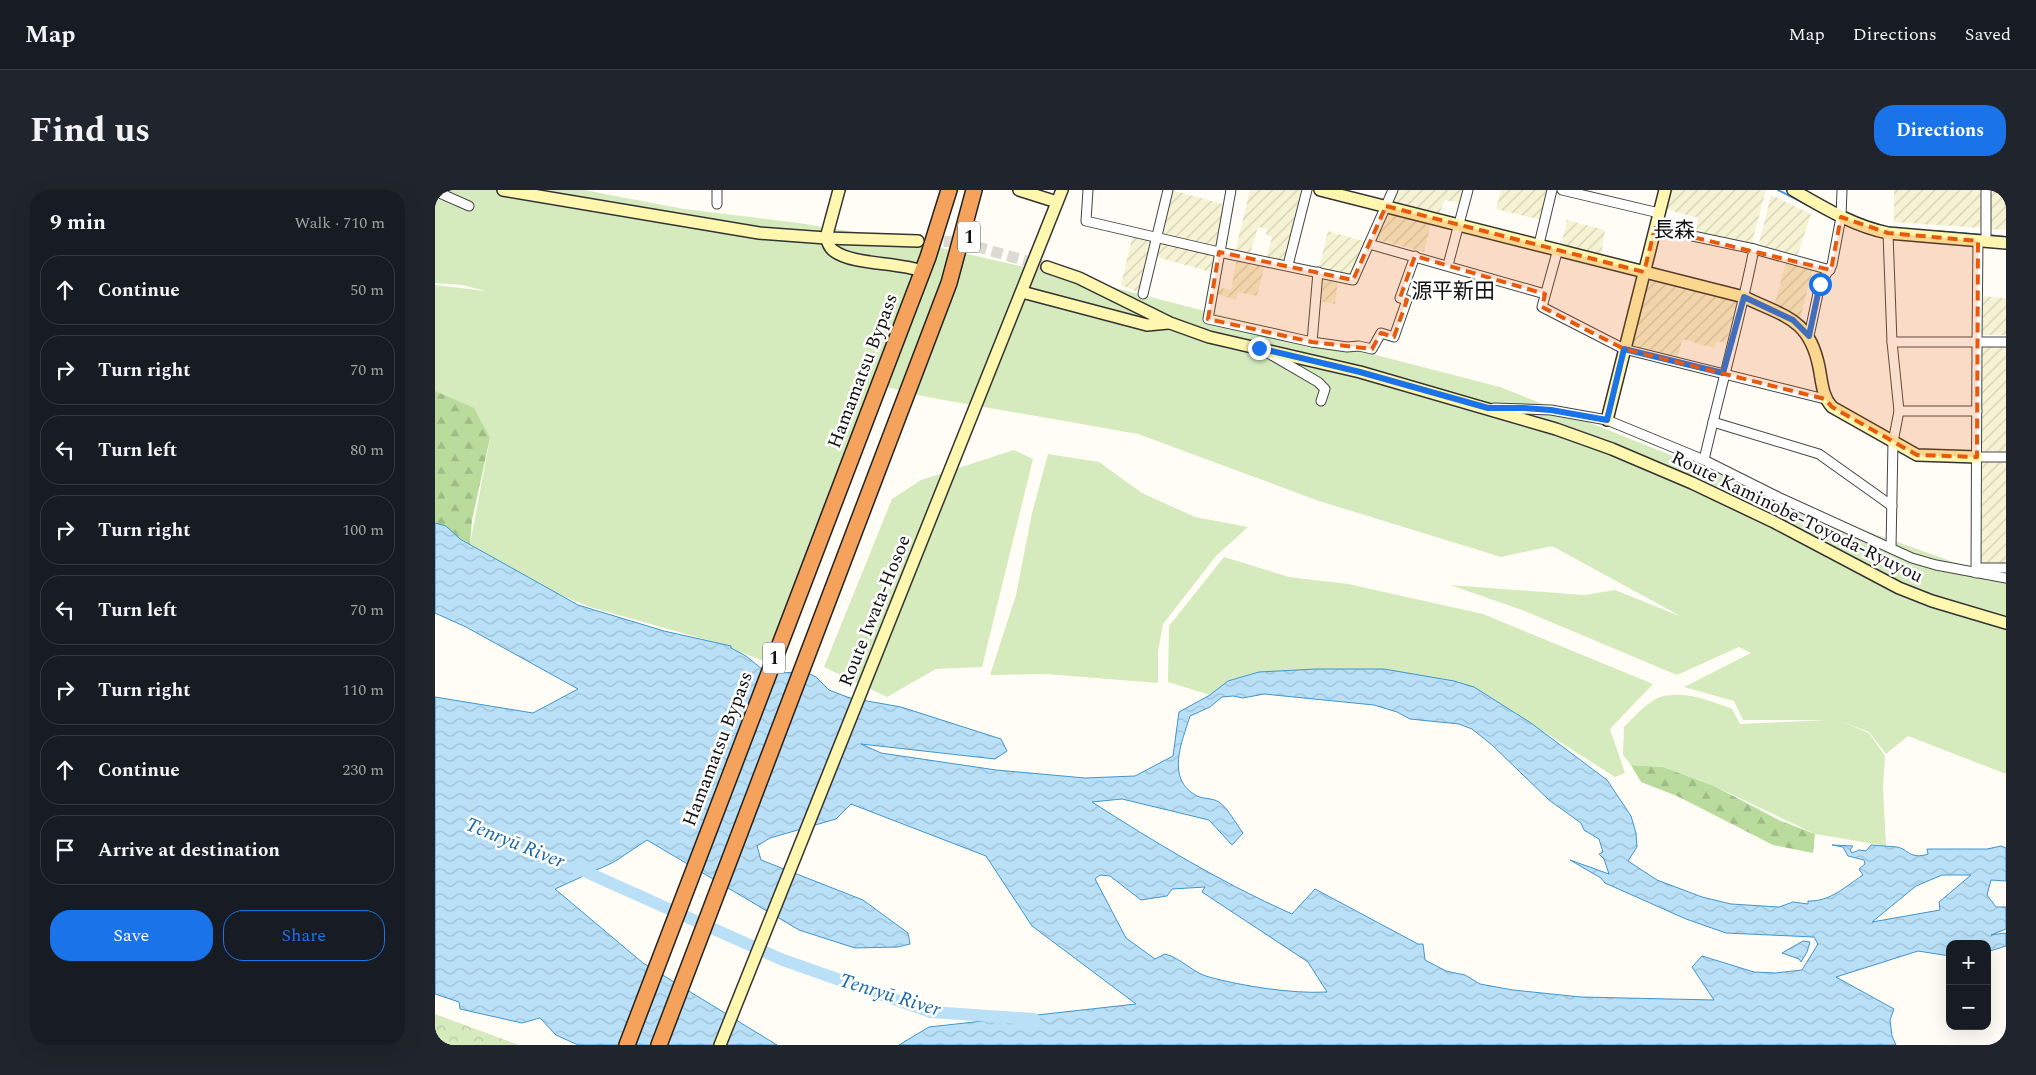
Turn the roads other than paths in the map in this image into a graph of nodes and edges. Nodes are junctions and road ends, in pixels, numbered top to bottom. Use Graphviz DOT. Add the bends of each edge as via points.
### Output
graph roads {
  1 [pos="503,190"];
  2 [pos="717,190"];
  3 [pos="839,190"];
  4 [pos="943,190"];
  5 [pos="949,190"];
  6 [pos="974,190"];
  7 [pos="985,190"];
  8 [pos="1019,190"];
  9 [pos="1062,190"];
  10 [pos="1088,190"];
  11 [pos="1168,190"];
  12 [pos="1231,190"];
  13 [pos="1307,190"];
  14 [pos="1324,190"];
  15 [pos="1393,190"];
  16 [pos="1468,190"];
  17 [pos="1552,190"];
  18 [pos="1562,190"];
  19 [pos="1665,190"];
  20 [pos="1793,190"];
  21 [pos="1842,190"];
  22 [pos="1986,190"];
  23 [pos="435,191"];
  24 [pos="1057,202"];
  25 [pos="717,204"];
  26 [pos="469,206"];
  27 [pos="1386,206"];
  28 [pos="1659,213"];
  29 [pos="1841,217"];
  30 [pos="1459,224"];
  31 [pos="1655,228"];
  32 [pos="1888,233"];
  33 [pos="1157,237"];
  34 [pos="826,238"];
  35 [pos="918,241"];
  36 [pos="1982,241"];
  37 [pos="2006,243"];
  38 [pos="1369,244"];
  39 [pos="1539,244"];
  40 [pos="1558,249"];
  41 [pos="1753,249"];
  42 [pos="1219,252"];
  43 [pos="1415,256"];
  44 [pos="1448,265"];
  45 [pos="1288,266"];
  46 [pos="1047,267"];
  47 [pos="1830,270"];
  48 [pos="922,271"];
  49 [pos="1318,272"];
  50 [pos="1644,272"];
  51 [pos="949,283"];
  52 [pos="1143,294"];
  53 [pos="1545,294"];
  54 [pos="1020,297"];
  55 [pos="1744,297"];
  56 [pos="1170,323"];
  57 [pos="1809,336"];
  58 [pos="1312,342"];
  59 [pos="1893,342"];
  60 [pos="1977,342"];
  61 [pos="2006,342"];
  62 [pos="1259,348"];
  63 [pos="1624,349"];
  64 [pos="1723,373"];
  65 [pos="1825,399"];
  66 [pos="1321,401"];
  67 [pos="1488,408"];
  68 [pos="1899,411"];
  69 [pos="1977,411"];
  70 [pos="1607,420"];
  71 [pos="1713,422"];
  72 [pos="1893,442"];
  73 [pos="1977,457"];
  74 [pos="2006,457"];
  75 [pos="1704,460"];
  76 [pos="1892,506"];
  77 [pos="1891,548"];
  78 [pos="2006,568"];
  79 [pos="1976,570"];
  80 [pos="2006,578"];
  81 [pos="2006,624"];
  82 [pos="627,1045"];
  83 [pos="659,1045"];
  84 [pos="720,1045"];
  1 -- 34 [label="main road" via="706,225"];
  2 -- 25 [label="street"];
  3 -- 34 [label="main road"];
  4 -- 48 [label="highway, 1"];
  5 -- 48 [label="highway, 1"];
  6 -- 51 [label="highway, 1"];
  7 -- 51 [label="highway, 1" via="965,251"];
  8 -- 24 [label="main road"];
  9 -- 24 [label="main road, Route Iwata-Hosoe"];
  10 -- 33 [label="street" via="1086,220"];
  11 -- 33 [label="street"];
  12 -- 42 [label="street"];
  13 -- 45 [label="street"];
  14 -- 27 [label="main road"];
  15 -- 27 [label="street"];
  16 -- 30 [label="street"];
  17 -- 39 [label="street"];
  18 -- 28 [label="street"];
  19 -- 28 [label="main road"];
  20 -- 29 [label="main road"];
  21 -- 29 [label="street"];
  22 -- 36 [label="street"];
  23 -- 26 [label="street"];
  24 -- 54 [label="main road, Route Iwata-Hosoe"];
  27 -- 30 [label="main road"];
  27 -- 38 [label="street"];
  28 -- 31 [label="main road"];
  29 -- 32 [label="main road"];
  29 -- 47 [label="street"];
  30 -- 39 [label="main road"];
  30 -- 44 [label="street"];
  31 -- 41 [label="street"];
  31 -- 50 [label="main road"];
  32 -- 36 [label="main road"];
  32 -- 59 [label="street"];
  33 -- 42 [label="street"];
  33 -- 52 [label="street"];
  34 -- 35 [label="main road"];
  34 -- 48 [label="main road" via="832,250 848,258 905,265"];
  36 -- 37 [label="main road"];
  36 -- 60 [label="street"];
  38 -- 43 [label="street"];
  38 -- 49 [label="street" via="1353,280"];
  39 -- 40 [label="main road"];
  40 -- 50 [label="main road"];
  40 -- 53 [label="street"];
  41 -- 47 [label="street"];
  41 -- 55 [label="street"];
  42 -- 45 [label="street"];
  42 -- 58 [label="street" via="1208,319"];
  43 -- 44 [label="street"];
  43 -- 58 [label="street" via="1400,298 1407,300 1394,337 1381,333 1372,349"];
  44 -- 53 [label="street"];
  45 -- 49 [label="street"];
  46 -- 56 [label="main road, Route Kaminobe-Toyoda-Ryuyou" via="1079,278"];
  47 -- 57 [label="street" via="1820,284"];
  48 -- 82 [label="highway, Hamamatsu Bypass / 1"];
  49 -- 58 [label="street"];
  50 -- 55 [label="main road"];
  50 -- 63 [label="main road"];
  51 -- 83 [label="highway, 1"];
  53 -- 63 [label="street" via="1542,307"];
  54 -- 56 [label="main road, Route Kaminobe-Toyoda-Ryuyou" via="1147,325"];
  54 -- 84 [label="main road, Route Iwata-Hosoe"];
  55 -- 57 [label="main road" via="1793,320"];
  55 -- 64 [label="street"];
  56 -- 62 [label="main road, Route Kaminobe-Toyoda-Ryuyou" via="1209,337"];
  57 -- 65 [label="main road" via="1815,347"];
  59 -- 60 [label="street"];
  59 -- 68 [label="street"];
  60 -- 61 [label="street"];
  60 -- 69 [label="street"];
  62 -- 66 [label="street" via="1318,382 1325,389"];
  62 -- 67 [label="main road, Route Kaminobe-Toyoda-Ryuyou"];
  63 -- 64 [label="street"];
  63 -- 70 [label="main road"];
  64 -- 65 [label="street"];
  64 -- 71 [label="street"];
  65 -- 72 [label="main road" via="1832,407"];
  67 -- 70 [label="street" via="1551,410"];
  67 -- 81 [label="main road, Route Kaminobe-Toyoda-Ryuyou" via="1612,449 1774,522 1899,588 1932,602"];
  68 -- 69 [label="street"];
  68 -- 72 [label="street"];
  69 -- 73 [label="street"];
  70 -- 75 [label="street"];
  71 -- 75 [label="street"];
  71 -- 76 [label="street" via="1819,454"];
  72 -- 73 [label="main road" via="1917,455"];
  72 -- 76 [label="street"];
  73 -- 74 [label="street"];
  73 -- 79 [label="street"];
  75 -- 77 [label="street"];
  76 -- 77 [label="street"];
  77 -- 79 [label="street" via="1936,565"];
  78 -- 79 [label="street"];
  79 -- 80 [label="street"];
}
